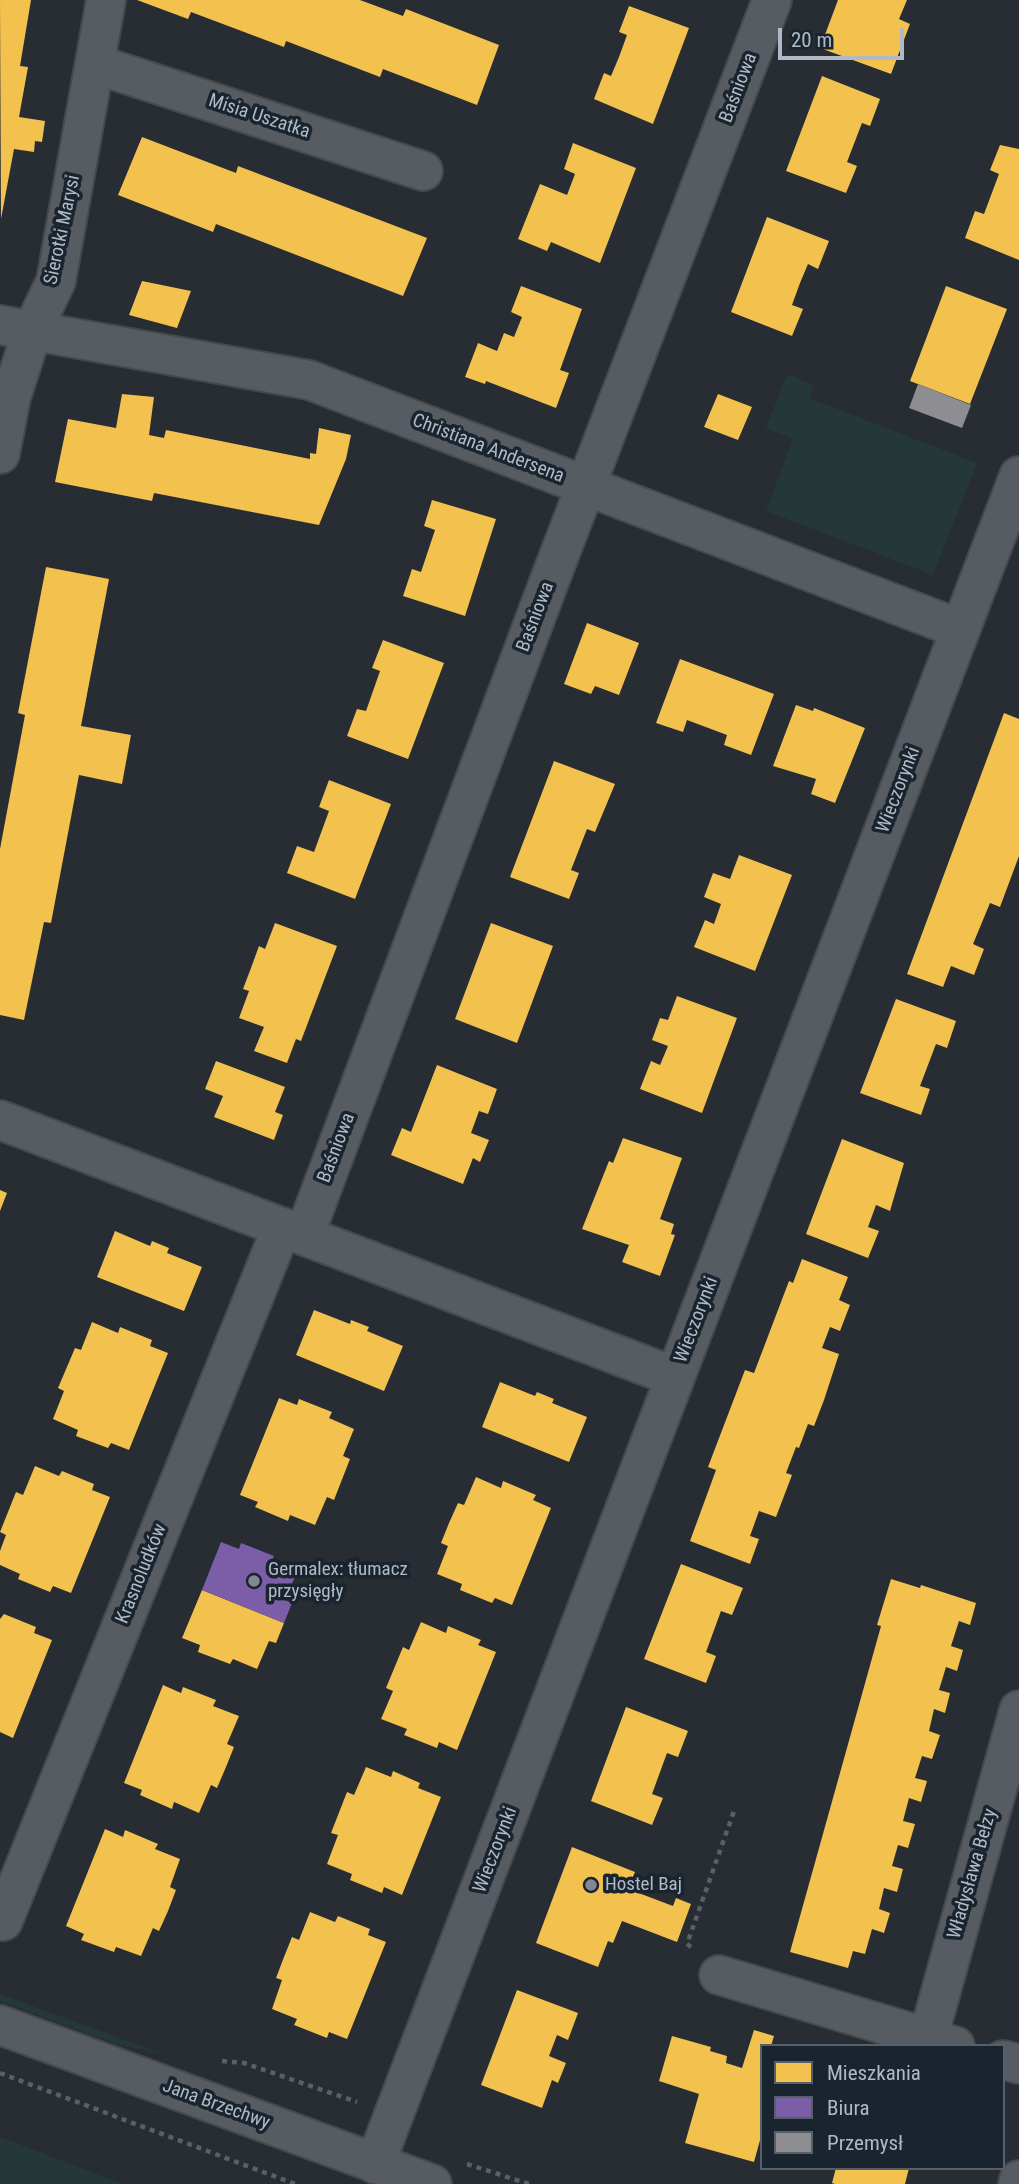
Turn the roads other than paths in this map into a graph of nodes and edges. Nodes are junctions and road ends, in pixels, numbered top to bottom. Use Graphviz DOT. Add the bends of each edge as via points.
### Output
graph roads {
  1 [pos="106,0"];
  2 [pos="772,0"];
  3 [pos="95,64"];
  4 [pos="423,171"];
  5 [pos="16,327"];
  6 [pos="0,454"];
  7 [pos="1019,475"];
  8 [pos="586,486"];
  9 [pos="960,629"];
  10 [pos="0,1120"];
  11 [pos="293,1231"];
  12 [pos="675,1377"];
  13 [pos="1019,1710"];
  14 [pos="3,1921"];
  15 [pos="719,1975"];
  16 [pos="0,2025"];
  17 [pos="941,2042"];
  18 [pos="375,2164"];
  19 [pos="432,2184"];
  1 -- 3 [label="street, Sierotki Marysi"];
  2 -- 8 [label="street, Baśniowa"];
  3 -- 4 [label="street, Misia Uszatka"];
  3 -- 5 [label="street, Sierotki Marysi" via="57,281"];
  5 -- 6 [label="street, Sierotki Marysi" via="11,397"];
  5 -- 8 [label="street, Christiana Andersena" via="309,380"];
  7 -- 9 [label="street, Wieczorynki"];
  8 -- 9 [label="street, Christiana Andersena"];
  8 -- 11 [label="street, Baśniowa"];
  9 -- 12 [label="street, Wieczorynki"];
  10 -- 11 [label="street"];
  11 -- 12 [label="street"];
  11 -- 14 [label="street, Krasnoludków"];
  12 -- 18 [label="street, Wieczorynki"];
  13 -- 17 [label="street, Władysława Bełzy"];
  15 -- 17 [label="street"];
  16 -- 18 [label="street, Jana Brzechwy"];
  18 -- 19 [label="street, Jana Brzechwy"];
}
